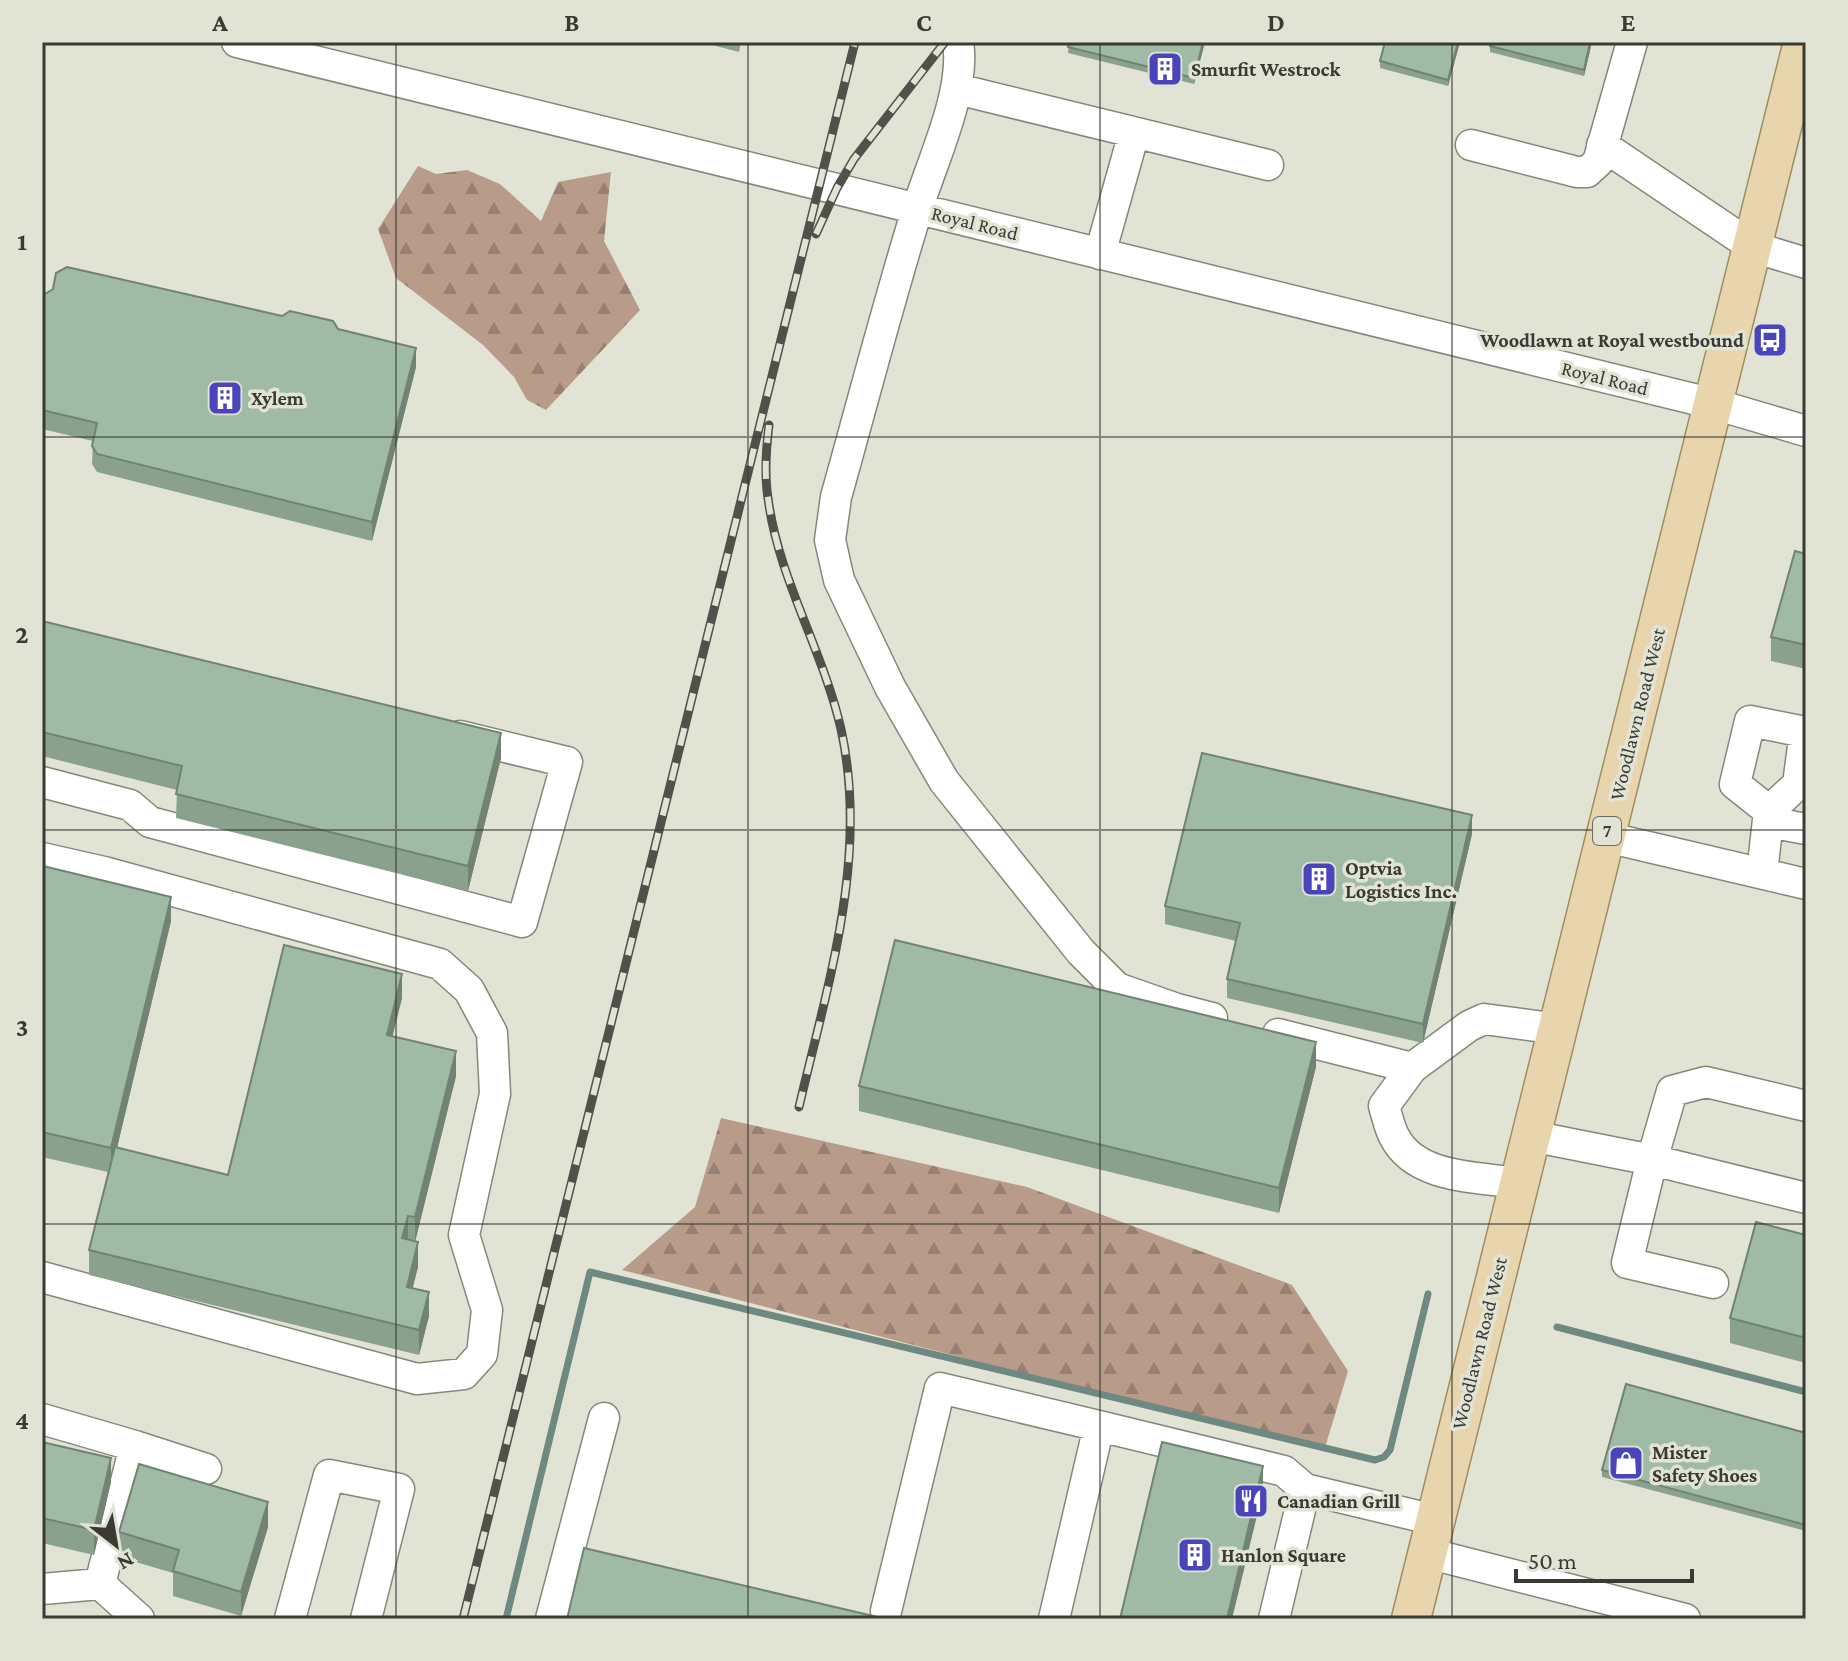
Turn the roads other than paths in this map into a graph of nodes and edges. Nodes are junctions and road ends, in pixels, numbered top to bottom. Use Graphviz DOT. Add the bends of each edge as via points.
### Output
graph roads {
  1 [pos="237,42"];
  2 [pos="958,42"];
  3 [pos="1632,42"];
  4 [pos="1803,42"];
  5 [pos="957,89"];
  6 [pos="1134,133"];
  7 [pos="1471,145"];
  8 [pos="1602,145"];
  9 [pos="1268,165"];
  10 [pos="917,209"];
  11 [pos="1753,247"];
  12 [pos="1100,254"];
  13 [pos="1806,263"];
  14 [pos="1714,404"];
  15 [pos="1806,431"];
  16 [pos="428,728"];
  17 [pos="1806,732"];
  18 [pos="42,782"];
  19 [pos="1769,816"];
  20 [pos="1806,829"];
  21 [pos="1606,837"];
  22 [pos="42,858"];
  23 [pos="1762,873"];
  24 [pos="1806,884"];
  25 [pos="1558,1029"];
  26 [pos="1412,1068"];
  27 [pos="1806,1106"];
  28 [pos="1531,1136"];
  29 [pos="1652,1160"];
  30 [pos="1519,1183"];
  31 [pos="1806,1198"];
  32 [pos="42,1277"];
  33 [pos="1713,1283"];
  34 [pos="604,1418"];
  35 [pos="42,1419"];
  36 [pos="1099,1426"];
  37 [pos="135,1446"];
  38 [pos="206,1469"];
  39 [pos="1305,1489"];
  40 [pos="1431,1536"];
  41 [pos="100,1584"];
  42 [pos="42,1589"];
  43 [pos="1609,1609"];
  44 [pos="886,1611"];
  45 [pos="139,1619"];
  46 [pos="290,1619"];
  47 [pos="366,1619"];
  48 [pos="551,1619"];
  49 [pos="1054,1619"];
  50 [pos="1274,1619"];
  51 [pos="1411,1619"];
  52 [pos="1683,1619"];
  1 -- 10 [label="street, Royal Road"];
  2 -- 5 [label="street"];
  3 -- 8 [label="street"];
  4 -- 11 [label="main road, Woodlawn Road West / 7"];
  5 -- 6 [label="street"];
  5 -- 10 [label="street"];
  6 -- 9 [label="street"];
  6 -- 12 [label="street"];
  7 -- 8 [label="street" via="1587,172 1598,162"];
  8 -- 11 [label="street"];
  10 -- 12 [label="street, Royal Road"];
  10 -- 26 [label="street" via="836,497 830,540 839,580 890,687 944,781 1081,952 1117,988 1177,1009"];
  11 -- 13 [label="street"];
  11 -- 14 [label="main road, Woodlawn Road West / 7"];
  12 -- 14 [label="street, Royal Road"];
  14 -- 15 [label="street, Royal Road"];
  14 -- 21 [label="main road, Woodlawn Road West / 7"];
  16 -- 18 [label="street" via="567,762 522,922 150,822 130,805"];
  17 -- 19 [label="street" via="1798,784"];
  17 -- 19 [label="street" via="1750,721 1735,784"];
  19 -- 20 [label="street"];
  19 -- 23 [label="street"];
  21 -- 23 [label="street"];
  21 -- 25 [label="main road, Woodlawn Road West / 7"];
  22 -- 32 [label="street" via="440,964 469,990 492,1033 495,1094 464,1235 487,1310 482,1354 464,1374 417,1379"];
  23 -- 24 [label="street"];
  25 -- 26 [label="street" via="1484,1019"];
  25 -- 28 [label="main road, Woodlawn Road West / 7"];
  26 -- 30 [label="street" via="1384,1106 1395,1138 1419,1164"];
  27 -- 29 [label="street" via="1706,1082 1672,1091"];
  28 -- 29 [label="street"];
  28 -- 30 [label="main road, Woodlawn Road West / 7"];
  29 -- 31 [label="street"];
  29 -- 33 [label="street" via="1627,1263"];
  30 -- 40 [label="main road, Woodlawn Road West / 7"];
  34 -- 48 [label="street"];
  35 -- 37 [label="street"];
  36 -- 39 [label="street" via="1284,1471"];
  36 -- 44 [label="street" via="940,1388"];
  36 -- 49 [label="street"];
  37 -- 38 [label="street"];
  37 -- 41 [label="street"];
  39 -- 40 [label="street"];
  39 -- 50 [label="street"];
  40 -- 43 [label="street"];
  40 -- 51 [label="main road, Woodlawn Road West / 7"];
  41 -- 42 [label="street"];
  41 -- 45 [label="street"];
  43 -- 52 [label="street"];
  46 -- 47 [label="street" via="329,1475 399,1489"];
}
